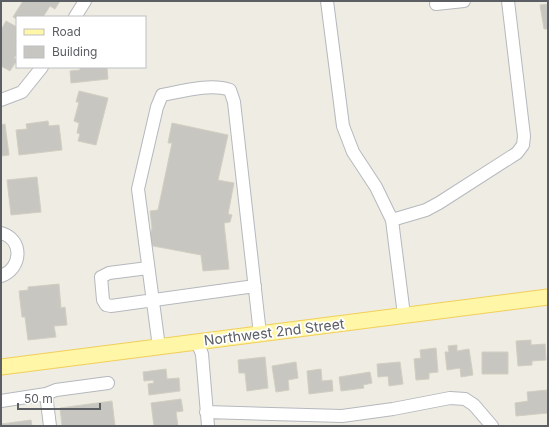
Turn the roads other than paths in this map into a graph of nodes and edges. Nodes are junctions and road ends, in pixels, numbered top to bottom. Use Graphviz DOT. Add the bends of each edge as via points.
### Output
graph roads {
  1 [pos="85,1"];
  2 [pos="326,1"];
  3 [pos="464,1"];
  4 [pos="508,1"];
  5 [pos="436,4"];
  6 [pos="76,16"];
  7 [pos="41,68"];
  8 [pos="1,100"];
  9 [pos="392,220"];
  10 [pos="1,233"];
  11 [pos="148,268"];
  12 [pos="1,276"];
  13 [pos="255,286"];
  14 [pos="548,297"];
  15 [pos="153,300"];
  16 [pos="404,315"];
  17 [pos="260,334"];
  18 [pos="197,342"];
  19 [pos="159,347"];
  20 [pos="1,367"];
  21 [pos="108,383"];
  22 [pos="46,394"];
  23 [pos="1,401"];
  24 [pos="206,412"];
  25 [pos="343,421"];
  26 [pos="50,426"];
  27 [pos="208,426"];
  28 [pos="492,426"];
  1 -- 6 [label="street"];
  2 -- 9 [label="street" via="346,137 376,187"];
  3 -- 5 [label="street"];
  4 -- 9 [label="street" via="523,145 517,154 439,203 426,210"];
  7 -- 8 [label="street" via="22,92"];
  9 -- 16 [label="street"];
  10 -- 12 [label="street" via="15,242 18,257 12,270"];
  11 -- 13 [label="street" via="138,189 157,107 162,95 221,87 230,90 234,102"];
  11 -- 15 [label="street"];
  11 -- 15 [label="street" via="109,273 101,277 103,300 106,305 111,306"];
  13 -- 15 [label="street"];
  13 -- 17 [label="street"];
  14 -- 16 [label="main road, Northwest 2nd Street"];
  15 -- 19 [label="street"];
  16 -- 17 [label="main road, Northwest 2nd Street"];
  17 -- 18 [label="main road, Northwest 2nd Street"];
  18 -- 19 [label="main road, Northwest 2nd Street"];
  18 -- 24 [label="street" via="202,354"];
  19 -- 20 [label="main road, Northwest 2nd Street"];
  21 -- 22 [label="street" via="56,390"];
  22 -- 23 [label="street"];
  22 -- 26 [label="street"];
  24 -- 25 [label="street"];
  24 -- 27 [label="street"];
  25 -- 28 [label="street" via="450,398 465,399 474,405"];
}
